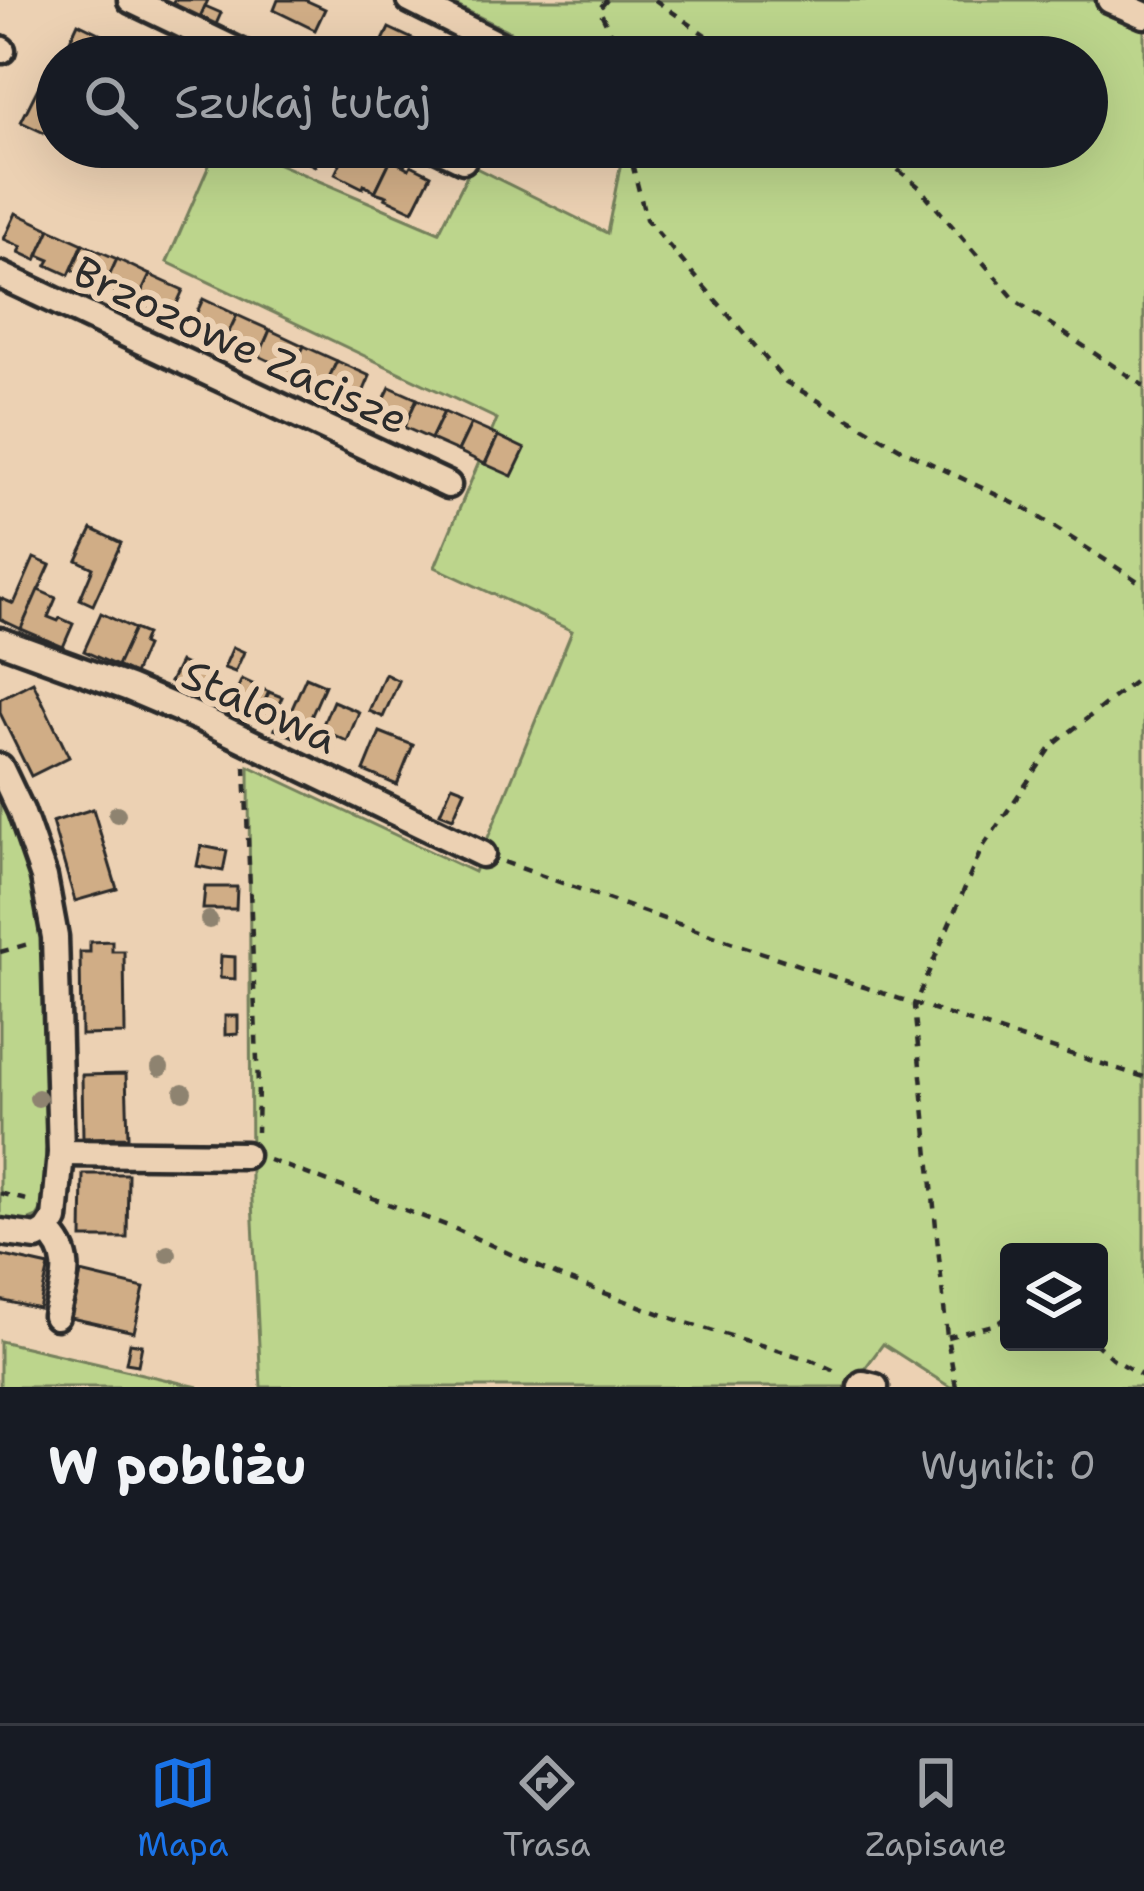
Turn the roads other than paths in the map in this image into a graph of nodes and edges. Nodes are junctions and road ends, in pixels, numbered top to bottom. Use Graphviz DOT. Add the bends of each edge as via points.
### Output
graph roads {
  1 [pos="131,0"];
  2 [pos="410,0"];
  3 [pos="1110,0"];
  4 [pos="1144,15"];
  5 [pos="206,36"];
  6 [pos="481,36"];
  7 [pos="0,275"];
  8 [pos="448,484"];
  9 [pos="0,641"];
  10 [pos="0,767"];
  11 [pos="482,854"];
  12 [pos="253,1149"];
  13 [pos="62,1154"];
  14 [pos="52,1220"];
  15 [pos="0,1232"];
  16 [pos="56,1316"];
  1 -- 5 [label="street"];
  2 -- 6 [label="street"];
  3 -- 4 [label="street"];
  7 -- 8 [label="street, Brzozowe Zacisze"];
  9 -- 11 [label="street, Stalowa" via="200,718"];
  10 -- 13 [label="street" via="44,877 55,937"];
  12 -- 13 [label="street"];
  13 -- 14 [label="street"];
  14 -- 15 [label="street" via="30,1237"];
  14 -- 16 [label="street" via="66,1271"];
}
